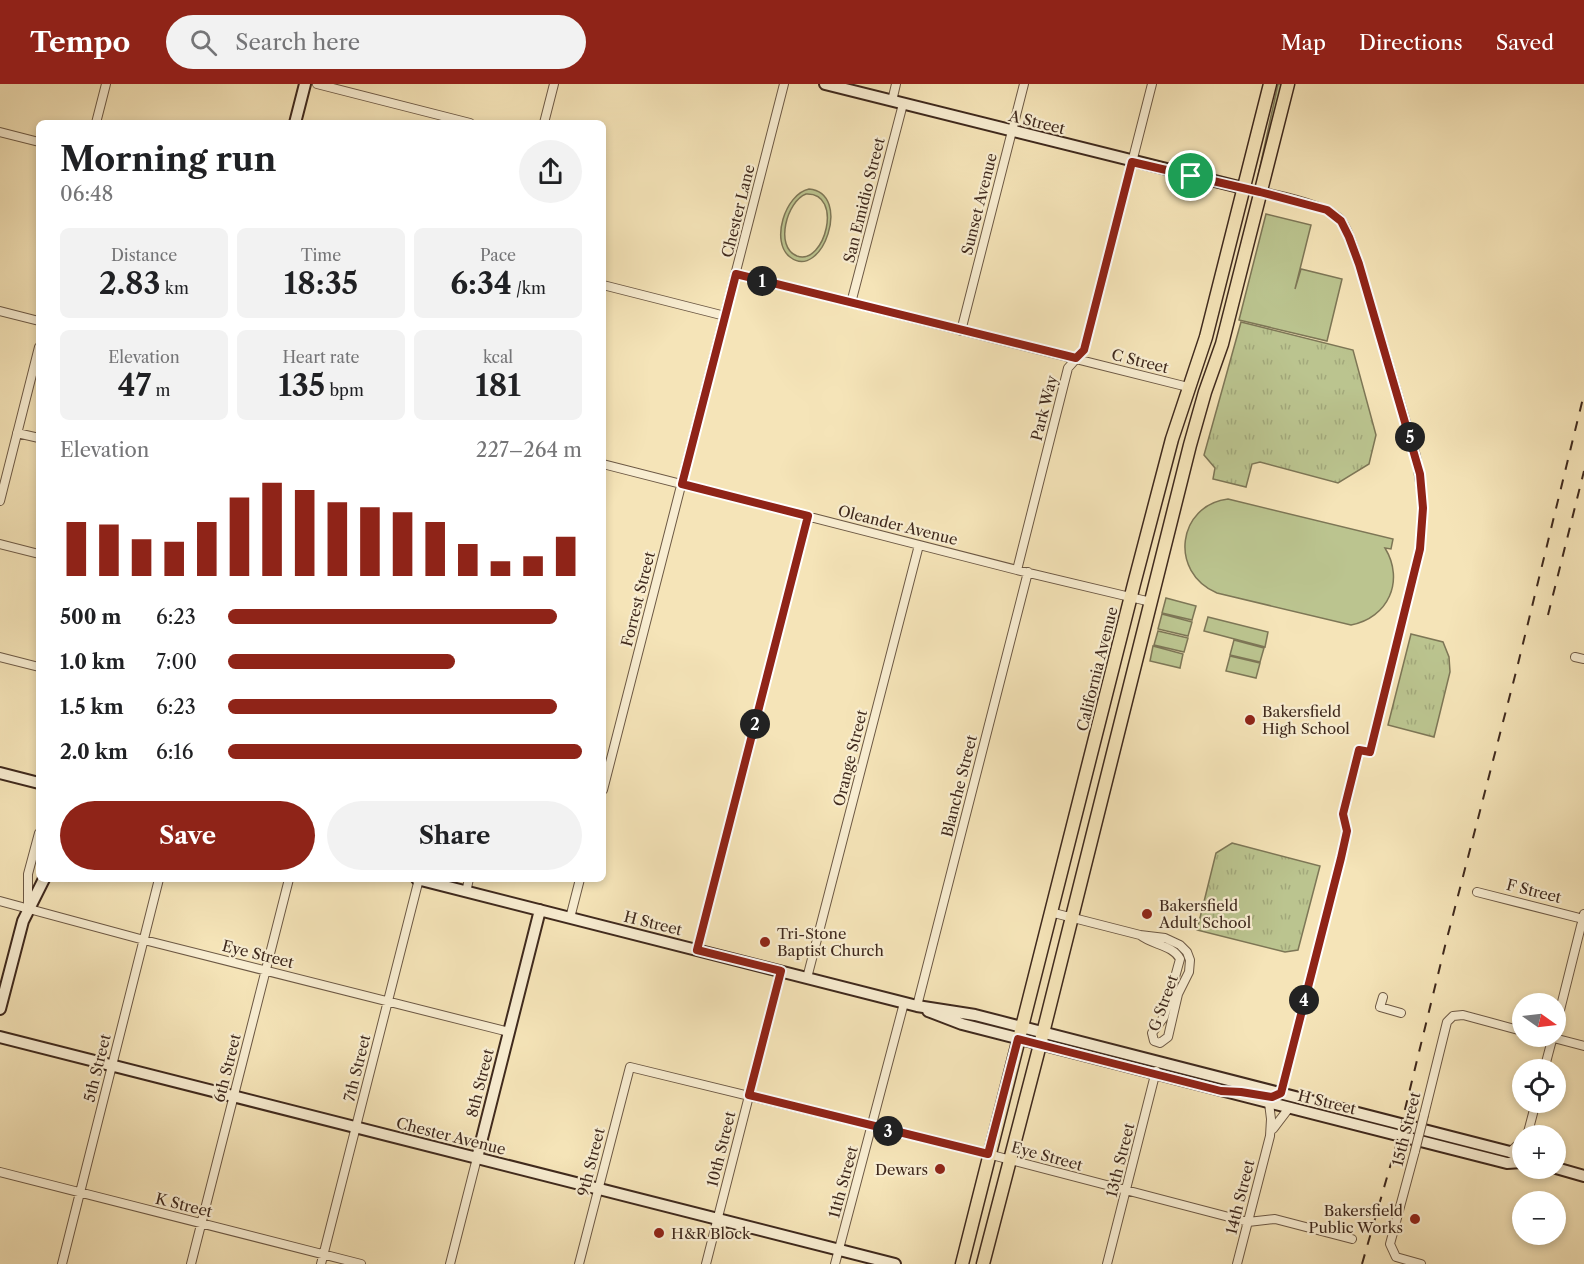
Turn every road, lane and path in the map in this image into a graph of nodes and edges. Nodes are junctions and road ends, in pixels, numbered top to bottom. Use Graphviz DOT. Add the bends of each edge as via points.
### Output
graph roads {
  1 [pos="106,84"];
  2 [pos="305,84"];
  3 [pos="317,84"];
  4 [pos="554,84"];
  5 [pos="784,84"];
  6 [pos="825,84"];
  7 [pos="896,84"];
  8 [pos="1024,84"];
  9 [pos="1152,84"];
  10 [pos="1270,84"];
  11 [pos="1288,84"];
  12 [pos="897,102"];
  13 [pos="97,120"];
  14 [pos="296,120"];
  15 [pos="458,120"];
  16 [pos="545,120"];
  17 [pos="1011,131"];
  18 [pos="0,132"];
  19 [pos="36,141"];
  20 [pos="1132,162"];
  21 [pos="1243,188"];
  22 [pos="1260,192"];
  23 [pos="736,274"];
  24 [pos="606,286"];
  25 [pos="851,303"];
  26 [pos="0,311"];
  27 [pos="725,316"];
  28 [pos="36,320"];
  29 [pos="961,331"];
  30 [pos="1076,358"];
  31 [pos="36,359"];
  32 [pos="1188,387"];
  33 [pos="17,433"];
  34 [pos="36,437"];
  35 [pos="606,465"];
  36 [pos="682,484"];
  37 [pos="0,501"];
  38 [pos="808,516"];
  39 [pos="0,544"];
  40 [pos="919,544"];
  41 [pos="36,553"];
  42 [pos="1017,570"];
  43 [pos="1028,572"];
  44 [pos="1130,596"];
  45 [pos="1151,602"];
  46 [pos="0,657"];
  47 [pos="36,666"];
  48 [pos="0,773"];
  49 [pos="606,778"];
  50 [pos="36,782"];
  51 [pos="36,844"];
  52 [pos="42,882"];
  53 [pos="158,882"];
  54 [pos="288,882"];
  55 [pos="417,882"];
  56 [pos="429,882"];
  57 [pos="469,882"];
  58 [pos="579,882"];
  59 [pos="466,892"];
  60 [pos="1477,892"];
  61 [pos="0,901"];
  62 [pos="28,908"];
  63 [pos="540,910"];
  64 [pos="1050,912"];
  65 [pos="1584,917"];
  66 [pos="570,918"];
  67 [pos="1072,918"];
  68 [pos="1140,935"];
  69 [pos="144,940"];
  70 [pos="697,950"];
  71 [pos="266,970"];
  72 [pos="781,971"];
  73 [pos="807,978"];
  74 [pos="1564,993"];
  75 [pos="1383,997"];
  76 [pos="388,1001"];
  77 [pos="904,1003"];
  78 [pos="917,1006"];
  79 [pos="0,1009"];
  80 [pos="1401,1013"];
  81 [pos="1512,1028"];
  82 [pos="509,1032"];
  83 [pos="1019,1033"];
  84 [pos="0,1037"];
  85 [pos="1041,1039"];
  86 [pos="1566,1041"];
  87 [pos="1584,1046"];
  88 [pos="1158,1062"];
  89 [pos="112,1066"];
  90 [pos="630,1067"];
  91 [pos="1155,1074"];
  92 [pos="1221,1091"];
  93 [pos="1281,1093"];
  94 [pos="749,1095"];
  95 [pos="234,1096"];
  96 [pos="1269,1103"];
  97 [pos="1289,1108"];
  98 [pos="356,1127"];
  99 [pos="872,1127"];
  100 [pos="1270,1136"];
  101 [pos="1510,1152"];
  102 [pos="988,1154"];
  103 [pos="477,1158"];
  104 [pos="1010,1161"];
  105 [pos="1512,1163"];
  106 [pos="1566,1171"];
  107 [pos="0,1172"];
  108 [pos="1584,1176"];
  109 [pos="598,1189"];
  110 [pos="1126,1191"];
  111 [pos="80,1192"];
  112 [pos="718,1219"];
  113 [pos="1248,1222"];
  114 [pos="202,1223"];
  115 [pos="1352,1239"];
  116 [pos="839,1250"];
  117 [pos="323,1254"];
  118 [pos="62,1264"];
  119 [pos="191,1264"];
  120 [pos="321,1264"];
  121 [pos="361,1264"];
  122 [pos="450,1264"];
  123 [pos="579,1264"];
  124 [pos="706,1264"];
  125 [pos="835,1264"];
  126 [pos="895,1264"];
  127 [pos="962,1264"];
  128 [pos="983,1264"];
  129 [pos="1107,1264"];
  130 [pos="1237,1264"];
  131 [pos="1420,1264"];
  1 -- 13 [label="street"];
  2 -- 14 [label="street"];
  3 -- 15 [label="street"];
  4 -- 16 [label="street"];
  5 -- 23 [label="street, Chester Lane"];
  6 -- 12 [label="street, A Street"];
  7 -- 12 [label="street, San Emidio Street"];
  8 -- 17 [label="street, Sunset Avenue"];
  9 -- 20 [label="street, Park Way"];
  10 -- 21 [label="main road, California Avenue"];
  11 -- 22 [label="main road"];
  12 -- 17 [label="street, A Street"];
  12 -- 25 [label="street, San Emidio Street"];
  17 -- 20 [label="street, A Street"];
  17 -- 29 [label="street, Sunset Avenue"];
  18 -- 19 [label="street"];
  20 -- 21 [label="street, A Street"];
  20 -- 30 [label="street, Park Way" via="1084,350"];
  21 -- 22 [label="street"];
  21 -- 32 [label="main road, California Avenue" via="1206,337"];
  22 -- 45 [label="main road"];
  22 -- 93 [label="street" via="1327,210 1341,221 1359,264 1416,456 1423,502 1420,549 1370,752 1359,750 1343,814 1347,831 1341,858"];
  23 -- 25 [label="street, C Street"];
  23 -- 27 [label="street, Chester Lane"];
  24 -- 27 [label="street"];
  25 -- 29 [label="street, C Street"];
  26 -- 28 [label="street"];
  27 -- 36 [label="street, Chester Lane"];
  29 -- 30 [label="street, C Street"];
  30 -- 32 [label="street, C Street"];
  30 -- 42 [label="street, Park Way" via="1068,368"];
  31 -- 33 [label="street"];
  32 -- 44 [label="main road, California Avenue"];
  33 -- 34 [label="street"];
  33 -- 37 [label="street"];
  35 -- 36 [label="street, Oleander Avenue"];
  36 -- 38 [label="street, Oleander Avenue"];
  36 -- 49 [label="street, Forrest Street"];
  38 -- 40 [label="street, Oleander Avenue"];
  38 -- 70 [label="street"];
  39 -- 41 [label="street"];
  40 -- 42 [label="street, Oleander Avenue"];
  40 -- 73 [label="street, Orange Street"];
  42 -- 43 [label="street, Oleander Avenue"];
  43 -- 44 [label="street, Oleander Avenue"];
  43 -- 78 [label="street, Blanche Street"];
  44 -- 45 [label="street, Oleander Avenue"];
  44 -- 64 [label="main road, California Avenue"];
  45 -- 67 [label="main road"];
  46 -- 47 [label="street"];
  48 -- 50 [label="street"];
  51 -- 62 [label="street" via="28,874"];
  52 -- 62 [label="street"];
  53 -- 69 [label="street, 5th Street"];
  54 -- 71 [label="street, 6th Street"];
  55 -- 76 [label="street, 7th Street"];
  56 -- 59 [label="street, H Street"];
  57 -- 59 [label="street"];
  58 -- 66 [label="street"];
  59 -- 63 [label="street, H Street"];
  60 -- 65 [label="street, F Street"];
  61 -- 62 [label="street, Eye Street"];
  62 -- 69 [label="street, Eye Street"];
  62 -- 79 [label="street"];
  63 -- 66 [label="street, H Street"];
  63 -- 82 [label="street, 8th Street"];
  64 -- 67 [label="street, G Street"];
  64 -- 83 [label="main road, California Avenue"];
  65 -- 74 [label="street"];
  66 -- 70 [label="street, H Street"];
  67 -- 68 [label="street, G Street"];
  67 -- 85 [label="main road"];
  68 -- 68 [label="street, G Street" via="1175,952 1180,959 1164,1017 1152,1033 1154,1041 1160,1043 1167,1037 1190,960 1184,948 1170,940"];
  69 -- 71 [label="street, Eye Street"];
  69 -- 89 [label="street, 5th Street"];
  70 -- 72 [label="street, H Street"];
  71 -- 76 [label="street, Eye Street"];
  71 -- 95 [label="street, 6th Street"];
  72 -- 73 [label="street, H Street"];
  72 -- 94 [label="street, 10th Street"];
  73 -- 77 [label="street, H Street"];
  75 -- 80 [label="street" via="1380,1007"];
  76 -- 82 [label="street, Eye Street"];
  76 -- 98 [label="street, 7th Street"];
  77 -- 78 [label="street, H Street"];
  77 -- 99 [label="street, 11th Street"];
  78 -- 83 [label="street, H Street" via="975,1015"];
  81 -- 131 [label="street, 15th Street, bridge" via="1463,1015 1453,1016 1447,1022 1390,1244 1396,1257"];
  82 -- 103 [label="street, 8th Street"];
  83 -- 85 [label="street, H Street"];
  83 -- 102 [label="main road, California Avenue"];
  84 -- 89 [label="street, Chester Avenue"];
  85 -- 88 [label="street, H Street"];
  85 -- 91 [label="street, H Street"];
  85 -- 104 [label="main road"];
  86 -- 87 [label="street"];
  88 -- 91 [label="street, 13th Street"];
  88 -- 93 [label="street, H Street"];
  89 -- 95 [label="street, Chester Avenue"];
  89 -- 111 [label="street, 5th Street"];
  90 -- 94 [label="street, Eye Street"];
  90 -- 109 [label="street, 9th Street"];
  91 -- 92 [label="street, H Street"];
  91 -- 110 [label="street, 13th Street"];
  92 -- 93 [label="street" via="1272,1097"];
  92 -- 96 [label="street, H Street"];
  93 -- 101 [label="street, H Street"];
  94 -- 99 [label="street, Eye Street"];
  94 -- 112 [label="street, 10th Street"];
  95 -- 98 [label="street, Chester Avenue"];
  95 -- 114 [label="street, 6th Street"];
  96 -- 97 [label="street, H Street"];
  96 -- 100 [label="street, 14th Street"];
  97 -- 100 [label="street, 14th Street"];
  97 -- 105 [label="street, H Street"];
  98 -- 103 [label="street, Chester Avenue"];
  98 -- 117 [label="street, 7th Street"];
  99 -- 102 [label="street, Eye Street"];
  99 -- 116 [label="street, 11th Street"];
  100 -- 113 [label="street, 14th Street"];
  102 -- 104 [label="street, Eye Street"];
  102 -- 127 [label="main road, California Avenue"];
  103 -- 109 [label="street, Chester Avenue"];
  103 -- 122 [label="street, 8th Street"];
  104 -- 110 [label="street, Eye Street"];
  104 -- 128 [label="main road"];
  106 -- 108 [label="street"];
  107 -- 111 [label="street, K Street"];
  109 -- 112 [label="street, Chester Avenue"];
  109 -- 123 [label="street, 9th Street"];
  110 -- 113 [label="street, Eye Street"];
  110 -- 129 [label="street, 13th Street"];
  111 -- 114 [label="street, K Street"];
  111 -- 118 [label="street, 5th Street"];
  112 -- 116 [label="street, Chester Avenue"];
  112 -- 124 [label="street, 10th Street"];
  113 -- 115 [label="street, Eye Street" via="1275,1219"];
  113 -- 130 [label="street, 14th Street"];
  114 -- 117 [label="street, K Street"];
  114 -- 119 [label="street, 6th Street"];
  116 -- 125 [label="street, 11th Street"];
  116 -- 126 [label="street, Chester Avenue"];
  117 -- 120 [label="street, 7th Street"];
  117 -- 121 [label="street, K Street"];
}
